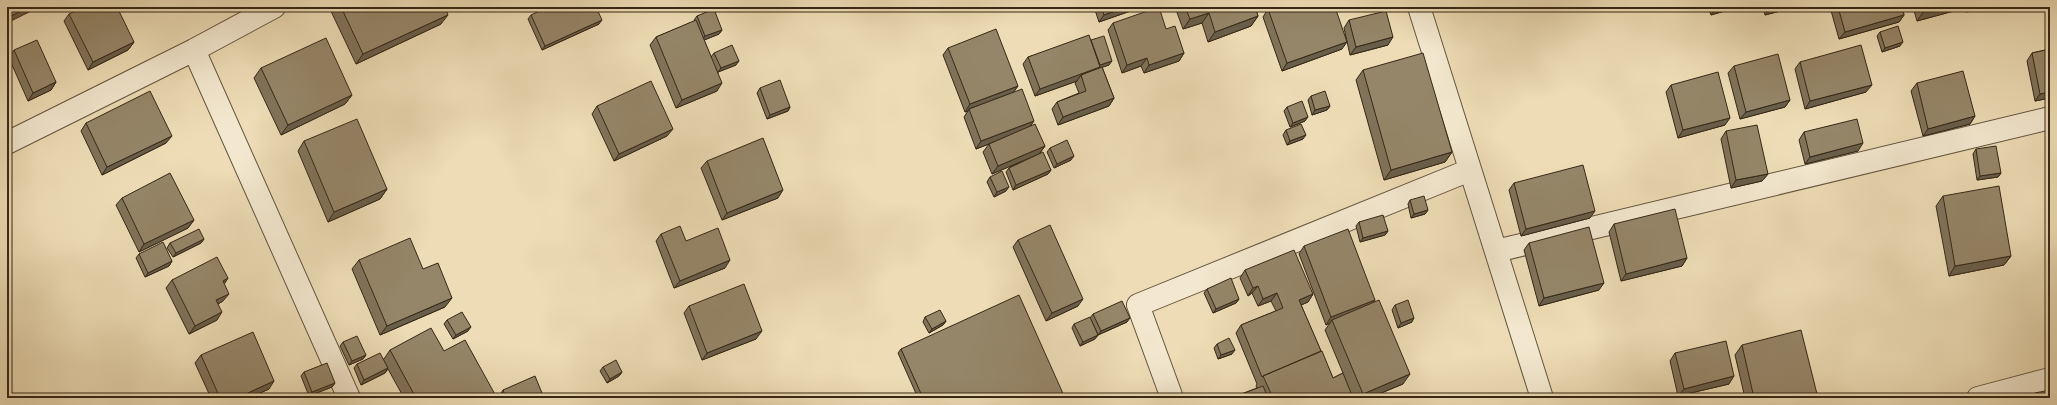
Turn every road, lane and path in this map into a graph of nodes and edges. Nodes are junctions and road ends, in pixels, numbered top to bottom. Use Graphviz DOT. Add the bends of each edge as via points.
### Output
graph roads {
  1 [pos="274,7"];
  2 [pos="1419,7"];
  3 [pos="194,50"];
  4 [pos="2050,118"];
  5 [pos="7,143"];
  6 [pos="1470,170"];
  7 [pos="1496,251"];
  8 [pos="2050,379"];
  9 [pos="349,398"];
  10 [pos="1172,398"];
  11 [pos="1542,398"];
  12 [pos="1978,398"];
  1 -- 3 [label="street"];
  2 -- 6 [label="street"];
  3 -- 5 [label="street"];
  3 -- 9 [label="street"];
  4 -- 7 [label="street"];
  6 -- 7 [label="street"];
  6 -- 10 [label="street" via="1138,305"];
  7 -- 11 [label="street"];
  8 -- 12 [label="street"];
}
